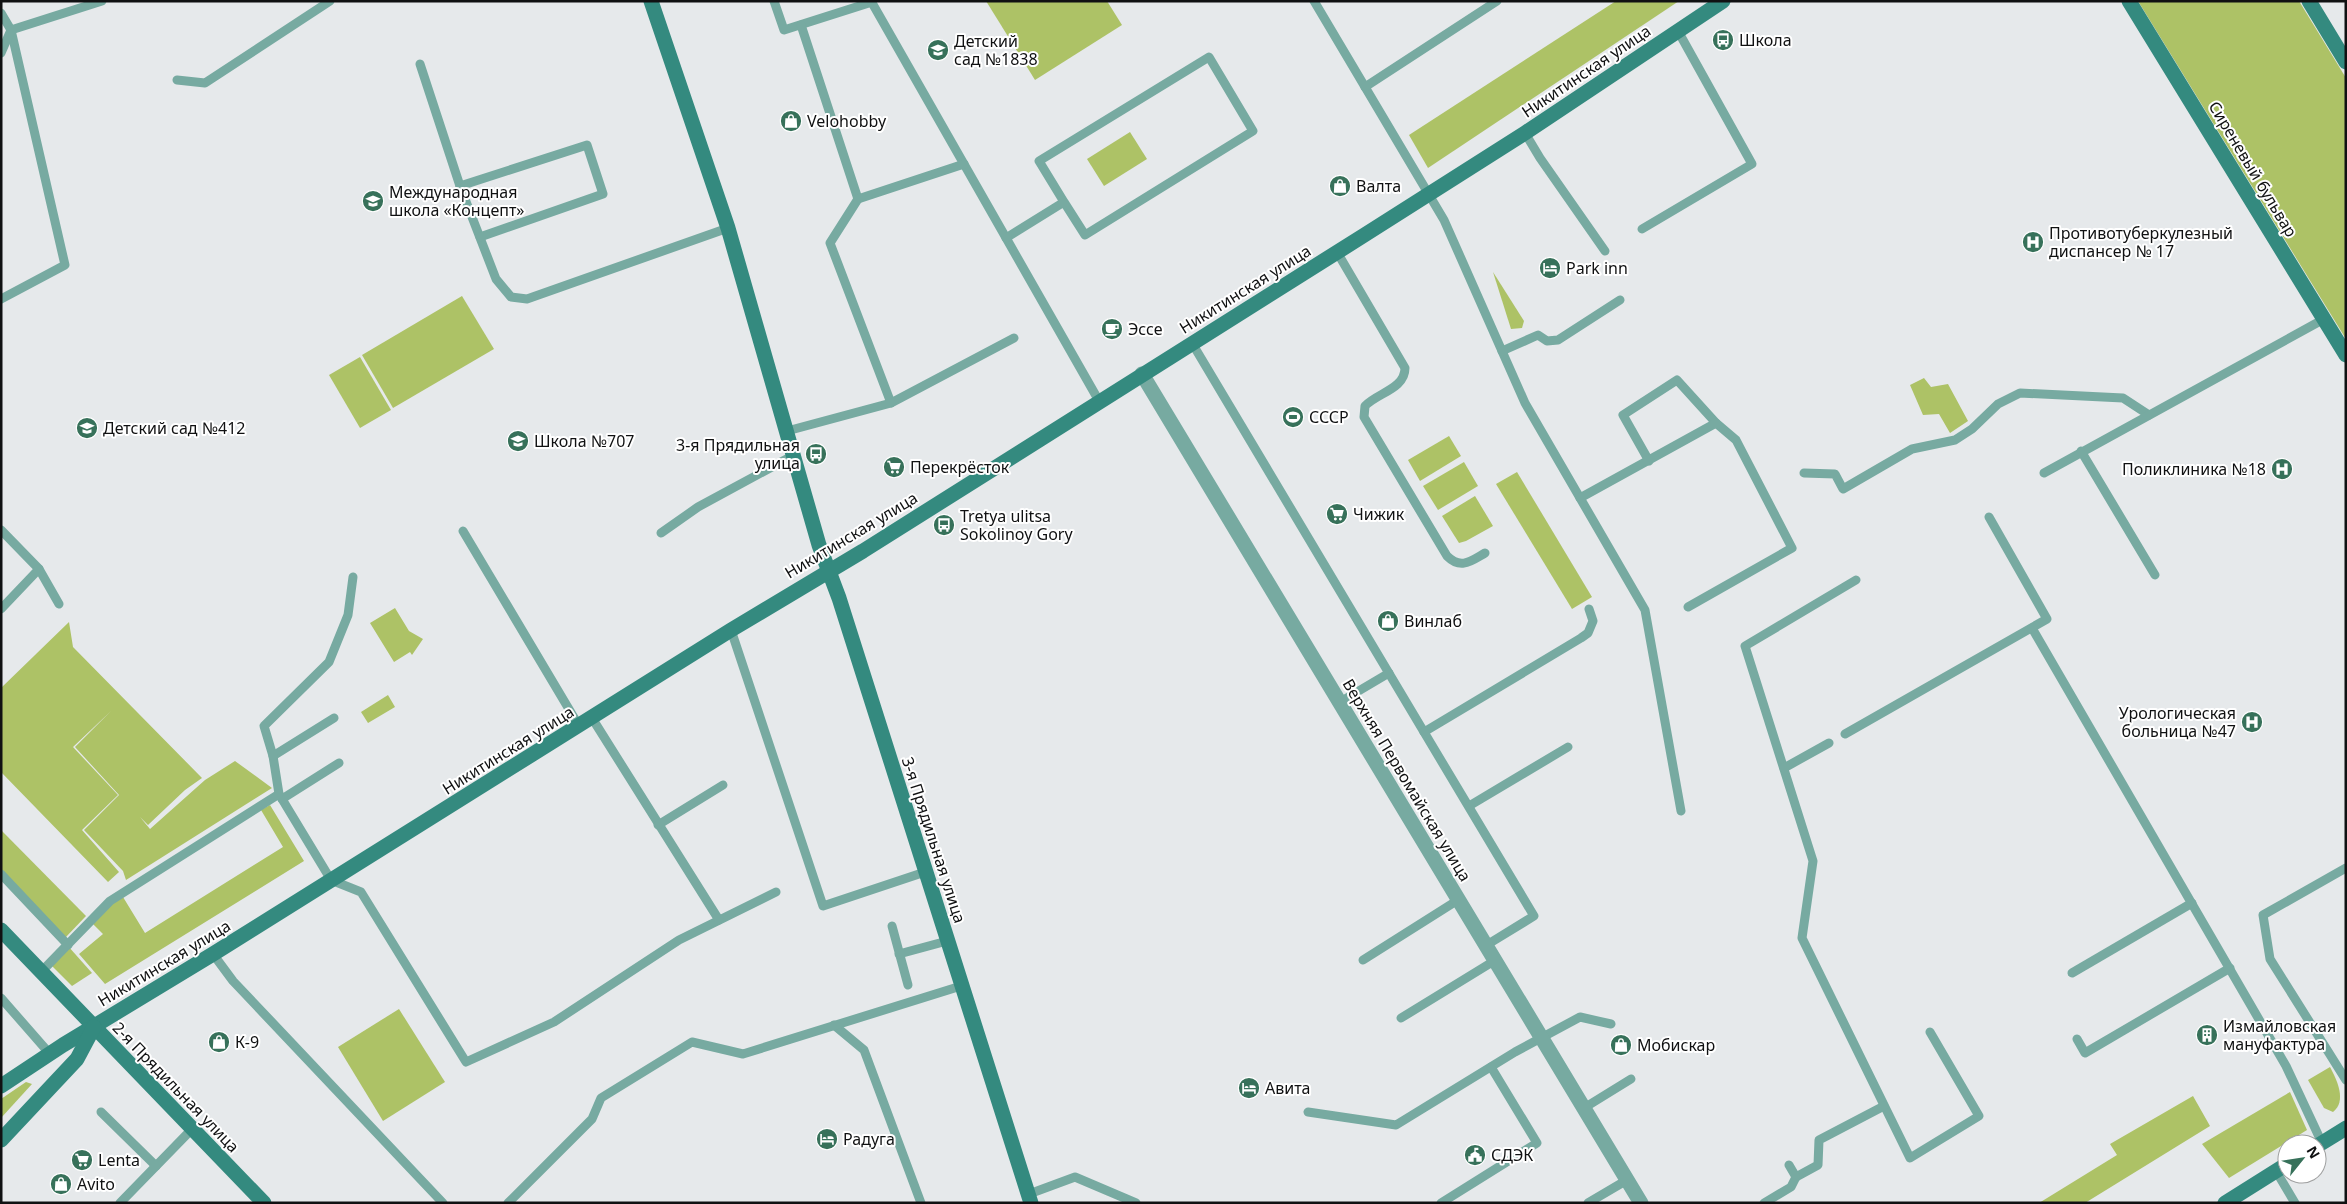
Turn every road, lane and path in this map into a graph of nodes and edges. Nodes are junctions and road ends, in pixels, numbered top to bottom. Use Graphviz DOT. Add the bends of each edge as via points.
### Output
graph roads {
  1 [pos="102,1"];
  2 [pos="330,1"];
  3 [pos="651,1"];
  4 [pos="774,1"];
  5 [pos="872,1"];
  6 [pos="1314,1"];
  7 [pos="1497,1"];
  8 [pos="1723,1"];
  9 [pos="2129,1"];
  10 [pos="2309,1"];
  11 [pos="1,13"];
  12 [pos="801,25"];
  13 [pos="12,30"];
  14 [pos="1678,31"];
  15 [pos="1,53"];
  16 [pos="2346,62"];
  17 [pos="420,64"];
  18 [pos="177,80"];
  19 [pos="1365,87"];
  20 [pos="1525,133"];
  21 [pos="964,164"];
  22 [pos="460,186"];
  23 [pos="1429,194"];
  24 [pos="858,199"];
  25 [pos="1064,202"];
  26 [pos="728,228"];
  27 [pos="1642,230"];
  28 [pos="480,237"];
  29 [pos="1006,238"];
  30 [pos="1605,251"];
  31 [pos="1338,252"];
  32 [pos="1,299"];
  33 [pos="1620,300"];
  34 [pos="2324,319"];
  35 [pos="1014,338"];
  36 [pos="1192,343"];
  37 [pos="1502,351"];
  38 [pos="2346,355"];
  39 [pos="1142,374"];
  40 [pos="1099,401"];
  41 [pos="891,403"];
  42 [pos="2149,415"];
  43 [pos="1716,423"];
  44 [pos="787,431"];
  45 [pos="2081,451"];
  46 [pos="794,455"];
  47 [pos="1649,461"];
  48 [pos="1804,473"];
  49 [pos="2044,473"];
  50 [pos="1580,498"];
  51 [pos="1989,517"];
  52 [pos="1,530"];
  53 [pos="463,531"];
  54 [pos="661,533"];
  55 [pos="1485,553"];
  56 [pos="39,569"];
  57 [pos="830,571"];
  58 [pos="2155,575"];
  59 [pos="353,577"];
  60 [pos="1856,580"];
  61 [pos="59,604"];
  62 [pos="1688,608"];
  63 [pos="1,609"];
  64 [pos="1589,609"];
  65 [pos="2032,628"];
  66 [pos="731,630"];
  67 [pos="1390,673"];
  68 [pos="1340,702"];
  69 [pos="334,718"];
  70 [pos="585,722"];
  71 [pos="1424,732"];
  72 [pos="1845,734"];
  73 [pos="1829,743"];
  74 [pos="1568,747"];
  75 [pos="273,756"];
  76 [pos="339,763"];
  77 [pos="1784,768"];
  78 [pos="723,785"];
  79 [pos="281,796"];
  80 [pos="1469,806"];
  81 [pos="1682,811"];
  82 [pos="658,825"];
  83 [pos="2346,868"];
  84 [pos="926,872"];
  85 [pos="1,874"];
  86 [pos="331,880"];
  87 [pos="776,892"];
  88 [pos="1458,900"];
  89 [pos="2192,903"];
  90 [pos="719,920"];
  91 [pos="892,926"];
  92 [pos="1,930"];
  93 [pos="947,941"];
  94 [pos="68,945"];
  95 [pos="1485,946"];
  96 [pos="213,954"];
  97 [pos="899,954"];
  98 [pos="1363,960"];
  99 [pos="1494,961"];
  100 [pos="2230,968"];
  101 [pos="41,972"];
  102 [pos="2072,973"];
  103 [pos="908,985"];
  104 [pos="961,986"];
  105 [pos="1,998"];
  106 [pos="1401,1018"];
  107 [pos="1611,1024"];
  108 [pos="834,1025"];
  109 [pos="94,1027"];
  110 [pos="1930,1032"];
  111 [pos="1540,1037"];
  112 [pos="2078,1039"];
  113 [pos="50,1054"];
  114 [pos="1491,1066"];
  115 [pos="1631,1079"];
  116 [pos="2346,1080"];
  117 [pos="1,1086"];
  118 [pos="1884,1106"];
  119 [pos="1584,1108"];
  120 [pos="102,1112"];
  121 [pos="1308,1112"];
  122 [pos="193,1128"];
  123 [pos="2346,1128"];
  124 [pos="2315,1134"];
  125 [pos="1,1140"];
  126 [pos="2327,1140"];
  127 [pos="1789,1165"];
  128 [pos="156,1166"];
  129 [pos="2277,1171"];
  130 [pos="1796,1177"];
  131 [pos="1627,1180"];
  132 [pos="2288,1184"];
  133 [pos="1030,1198"];
  134 [pos="120,1203"];
  135 [pos="264,1203"];
  136 [pos="444,1203"];
  137 [pos="508,1203"];
  138 [pos="921,1203"];
  139 [pos="1136,1203"];
  140 [pos="1441,1203"];
  141 [pos="1588,1203"];
  142 [pos="1640,1203"];
  143 [pos="1764,1203"];
  144 [pos="2225,1203"];
  145 [pos="2295,1203"];
  1 -- 13 [label="lane"];
  2 -- 18 [label="lane" via="205,83"];
  3 -- 26 [label="street, 3-я Прядильная улица"];
  4 -- 12 [label="lane" via="784,30"];
  5 -- 12 [label="lane"];
  5 -- 21 [label="lane"];
  6 -- 19 [label="lane"];
  7 -- 19 [label="lane"];
  8 -- 14 [label="street, Никитинская улица"];
  9 -- 34 [label="street, Сиреневый бульвар"];
  10 -- 16 [label="street"];
  11 -- 13 [label="lane"];
  12 -- 24 [label="lane"];
  13 -- 15 [label="lane"];
  13 -- 32 [label="lane" via="65,265"];
  14 -- 20 [label="street, Никитинская улица"];
  14 -- 27 [label="lane" via="1752,164"];
  17 -- 22 [label="lane"];
  19 -- 23 [label="lane"];
  20 -- 23 [label="street, Никитинская улица"];
  20 -- 30 [label="lane"];
  21 -- 24 [label="lane"];
  21 -- 29 [label="lane"];
  22 -- 28 [label="lane"];
  22 -- 28 [label="lane" via="587,145 603,194"];
  23 -- 31 [label="street, Никитинская улица"];
  23 -- 37 [label="lane" via="1444,220"];
  24 -- 41 [label="lane" via="830,243"];
  25 -- 25 [label="lane" via="1039,162 1209,57 1253,131 1085,235"];
  25 -- 29 [label="lane"];
  26 -- 28 [label="lane" via="527,299 511,297 496,279"];
  26 -- 44 [label="street, 3-я Прядильная улица"];
  29 -- 40 [label="lane"];
  31 -- 36 [label="street, Никитинская улица"];
  31 -- 55 [label="lane" via="1405,368 1404,376 1396,386 1365,406 1364,417 1447,556 1458,564 1465,564"];
  33 -- 37 [label="lane" via="1558,340 1547,341 1538,335"];
  34 -- 38 [label="street, Сиреневый бульвар"];
  34 -- 42 [label="lane"];
  35 -- 41 [label="lane"];
  36 -- 39 [label="street, Никитинская улица"];
  36 -- 67 [label="lane"];
  37 -- 50 [label="lane" via="1525,403"];
  39 -- 40 [label="street, Никитинская улица"];
  39 -- 68 [label="street, Верхняя Первомайская улица"];
  40 -- 57 [label="street, Никитинская улица"];
  41 -- 44 [label="lane"];
  42 -- 45 [label="lane"];
  42 -- 48 [label="lane" via="2123,398 2020,393 1998,404 1955,440 1912,449 1844,489 1835,474"];
  43 -- 47 [label="lane"];
  43 -- 47 [label="lane" via="1676,380 1623,415"];
  43 -- 62 [label="lane" via="1736,440 1792,548"];
  44 -- 46 [label="street, 3-я Прядильная улица"];
  45 -- 49 [label="lane"];
  45 -- 58 [label="lane"];
  46 -- 54 [label="lane" via="698,507"];
  46 -- 57 [label="street, 3-я Прядильная улица" via="819,545"];
  47 -- 50 [label="lane"];
  50 -- 81 [label="lane" via="1645,610"];
  51 -- 65 [label="lane" via="2048,619"];
  52 -- 56 [label="lane"];
  53 -- 70 [label="lane"];
  56 -- 61 [label="lane"];
  56 -- 63 [label="lane"];
  57 -- 66 [label="street, Никитинская улица"];
  57 -- 84 [label="street, 3-я Прядильная улица"];
  59 -- 75 [label="lane" via="348,615 329,662 264,726"];
  60 -- 77 [label="lane" via="1745,646"];
  64 -- 71 [label="lane" via="1593,621 1581,638"];
  65 -- 72 [label="lane"];
  65 -- 89 [label="lane"];
  66 -- 70 [label="street, Никитинская улица"];
  66 -- 84 [label="lane" via="823,906"];
  67 -- 68 [label="lane"];
  67 -- 71 [label="lane"];
  68 -- 88 [label="street, Верхняя Первомайская улица"];
  69 -- 75 [label="lane"];
  70 -- 82 [label="lane"];
  70 -- 86 [label="street, Никитинская улица"];
  71 -- 80 [label="lane"];
  73 -- 77 [label="lane"];
  74 -- 80 [label="lane"];
  75 -- 79 [label="lane"];
  76 -- 79 [label="lane"];
  77 -- 118 [label="lane" via="1812,861 1802,938"];
  78 -- 82 [label="lane"];
  79 -- 86 [label="lane"];
  79 -- 94 [label="lane" via="110,901"];
  80 -- 95 [label="lane" via="1534,916"];
  82 -- 90 [label="lane"];
  83 -- 116 [label="lane" via="2263,915 2270,959"];
  84 -- 93 [label="street, 3-я Прядильная улица"];
  85 -- 94 [label="lane"];
  86 -- 90 [label="lane" via="361,892 466,1062 554,1022 679,940"];
  86 -- 96 [label="street, Никитинская улица"];
  87 -- 90 [label="lane"];
  88 -- 95 [label="street, Верхняя Первомайская улица"];
  88 -- 98 [label="lane"];
  89 -- 100 [label="lane"];
  89 -- 102 [label="lane"];
  91 -- 97 [label="lane"];
  92 -- 101 [label="street, 2-я Прядильная улица"];
  93 -- 97 [label="lane"];
  93 -- 104 [label="street, 3-я Прядильная улица"];
  94 -- 101 [label="lane"];
  95 -- 99 [label="street, Верхняя Первомайская улица"];
  96 -- 109 [label="street, Никитинская улица"];
  96 -- 136 [label="lane" via="233,981"];
  97 -- 103 [label="lane"];
  99 -- 106 [label="lane"];
  99 -- 111 [label="street, Верхняя Первомайская улица"];
  100 -- 112 [label="lane" via="2086,1053"];
  100 -- 124 [label="lane" via="2286,1066"];
  101 -- 109 [label="street, 2-я Прядильная улица"];
  104 -- 108 [label="lane"];
  104 -- 133 [label="street, 3-я Прядильная улица"];
  105 -- 113 [label="lane"];
  107 -- 111 [label="lane" via="1580,1018"];
  108 -- 137 [label="lane" via="743,1054 692,1042 601,1098 592,1118"];
  108 -- 138 [label="lane" via="864,1050"];
  109 -- 113 [label="street, Никитинская улица"];
  109 -- 122 [label="street, 2-я Прядильная улица"];
  109 -- 125 [label="street" via="77,1059"];
  110 -- 118 [label="lane" via="1979,1116 1910,1158"];
  111 -- 114 [label="lane"];
  111 -- 119 [label="street, Верхняя Первомайская улица"];
  113 -- 117 [label="street, Никитинская улица"];
  114 -- 121 [label="lane" via="1396,1125"];
  114 -- 140 [label="lane" via="1537,1143"];
  115 -- 119 [label="lane"];
  118 -- 130 [label="lane" via="1819,1140 1818,1166"];
  119 -- 131 [label="street, Верхняя Первомайская улица"];
  120 -- 128 [label="lane"];
  122 -- 128 [label="lane"];
  122 -- 135 [label="street, 2-я Прядильная улица"];
  123 -- 126 [label="street"];
  127 -- 130 [label="lane"];
  128 -- 134 [label="lane"];
  129 -- 144 [label="street"];
  130 -- 143 [label="lane" via="1791,1187"];
  131 -- 141 [label="lane"];
  131 -- 142 [label="street, Верхняя Первомайская улица"];
  132 -- 145 [label="lane"];
  133 -- 139 [label="lane" via="1075,1177"];
}
